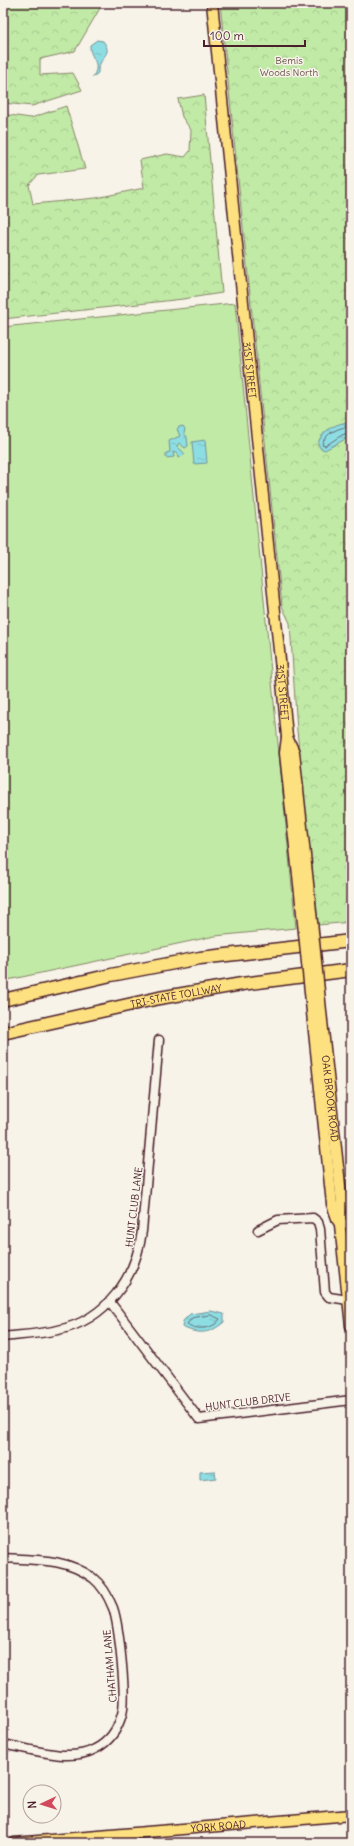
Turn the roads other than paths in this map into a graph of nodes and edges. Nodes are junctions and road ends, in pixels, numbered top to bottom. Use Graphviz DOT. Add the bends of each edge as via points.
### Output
graph roads {
  1 [pos="212,3"];
  2 [pos="351,941"];
  3 [pos="351,970"];
  4 [pos="3,1000"];
  5 [pos="318,1021"];
  6 [pos="3,1033"];
  7 [pos="159,1040"];
  8 [pos="351,1222"];
  9 [pos="340,1225"];
  10 [pos="258,1230"];
  11 [pos="348,1300"];
  12 [pos="110,1302"];
  13 [pos="351,1326"];
  14 [pos="3,1337"];
  15 [pos="351,1400"];
  16 [pos="3,1558"];
  17 [pos="3,1744"];
  18 [pos="351,1815"];
  19 [pos="14,1843"];
  1 -- 5 [label="main road, 31ST STREET, bridge" via="287,737 285,753"];
  2 -- 4 [label="highway" via="200,958 110,975"];
  3 -- 6 [label="highway, TRI-STATE TOLLWAY" via="159,998"];
  5 -- 9 [label="main road, OAK BROOK ROAD" via="332,1204"];
  7 -- 12 [label="street, HUNT CLUB LANE" via="141,1244 130,1275"];
  8 -- 9 [label="street"];
  9 -- 11 [label="main road, OAK BROOK ROAD"];
  10 -- 11 [label="street" via="278,1220 313,1218 318,1222 320,1229 325,1292 329,1297"];
  11 -- 13 [label="main road, OAK BROOK ROAD"];
  12 -- 14 [label="street, HUNT CLUB LANE" via="84,1320 65,1328"];
  12 -- 15 [label="street, HUNT CLUB DRIVE" via="198,1419"];
  16 -- 17 [label="street, CHATHAM LANE" via="63,1562 79,1568 95,1579 105,1592 114,1612 124,1702 120,1722 108,1740 83,1754 68,1755"];
  18 -- 19 [label="main road, YORK ROAD"];
}
